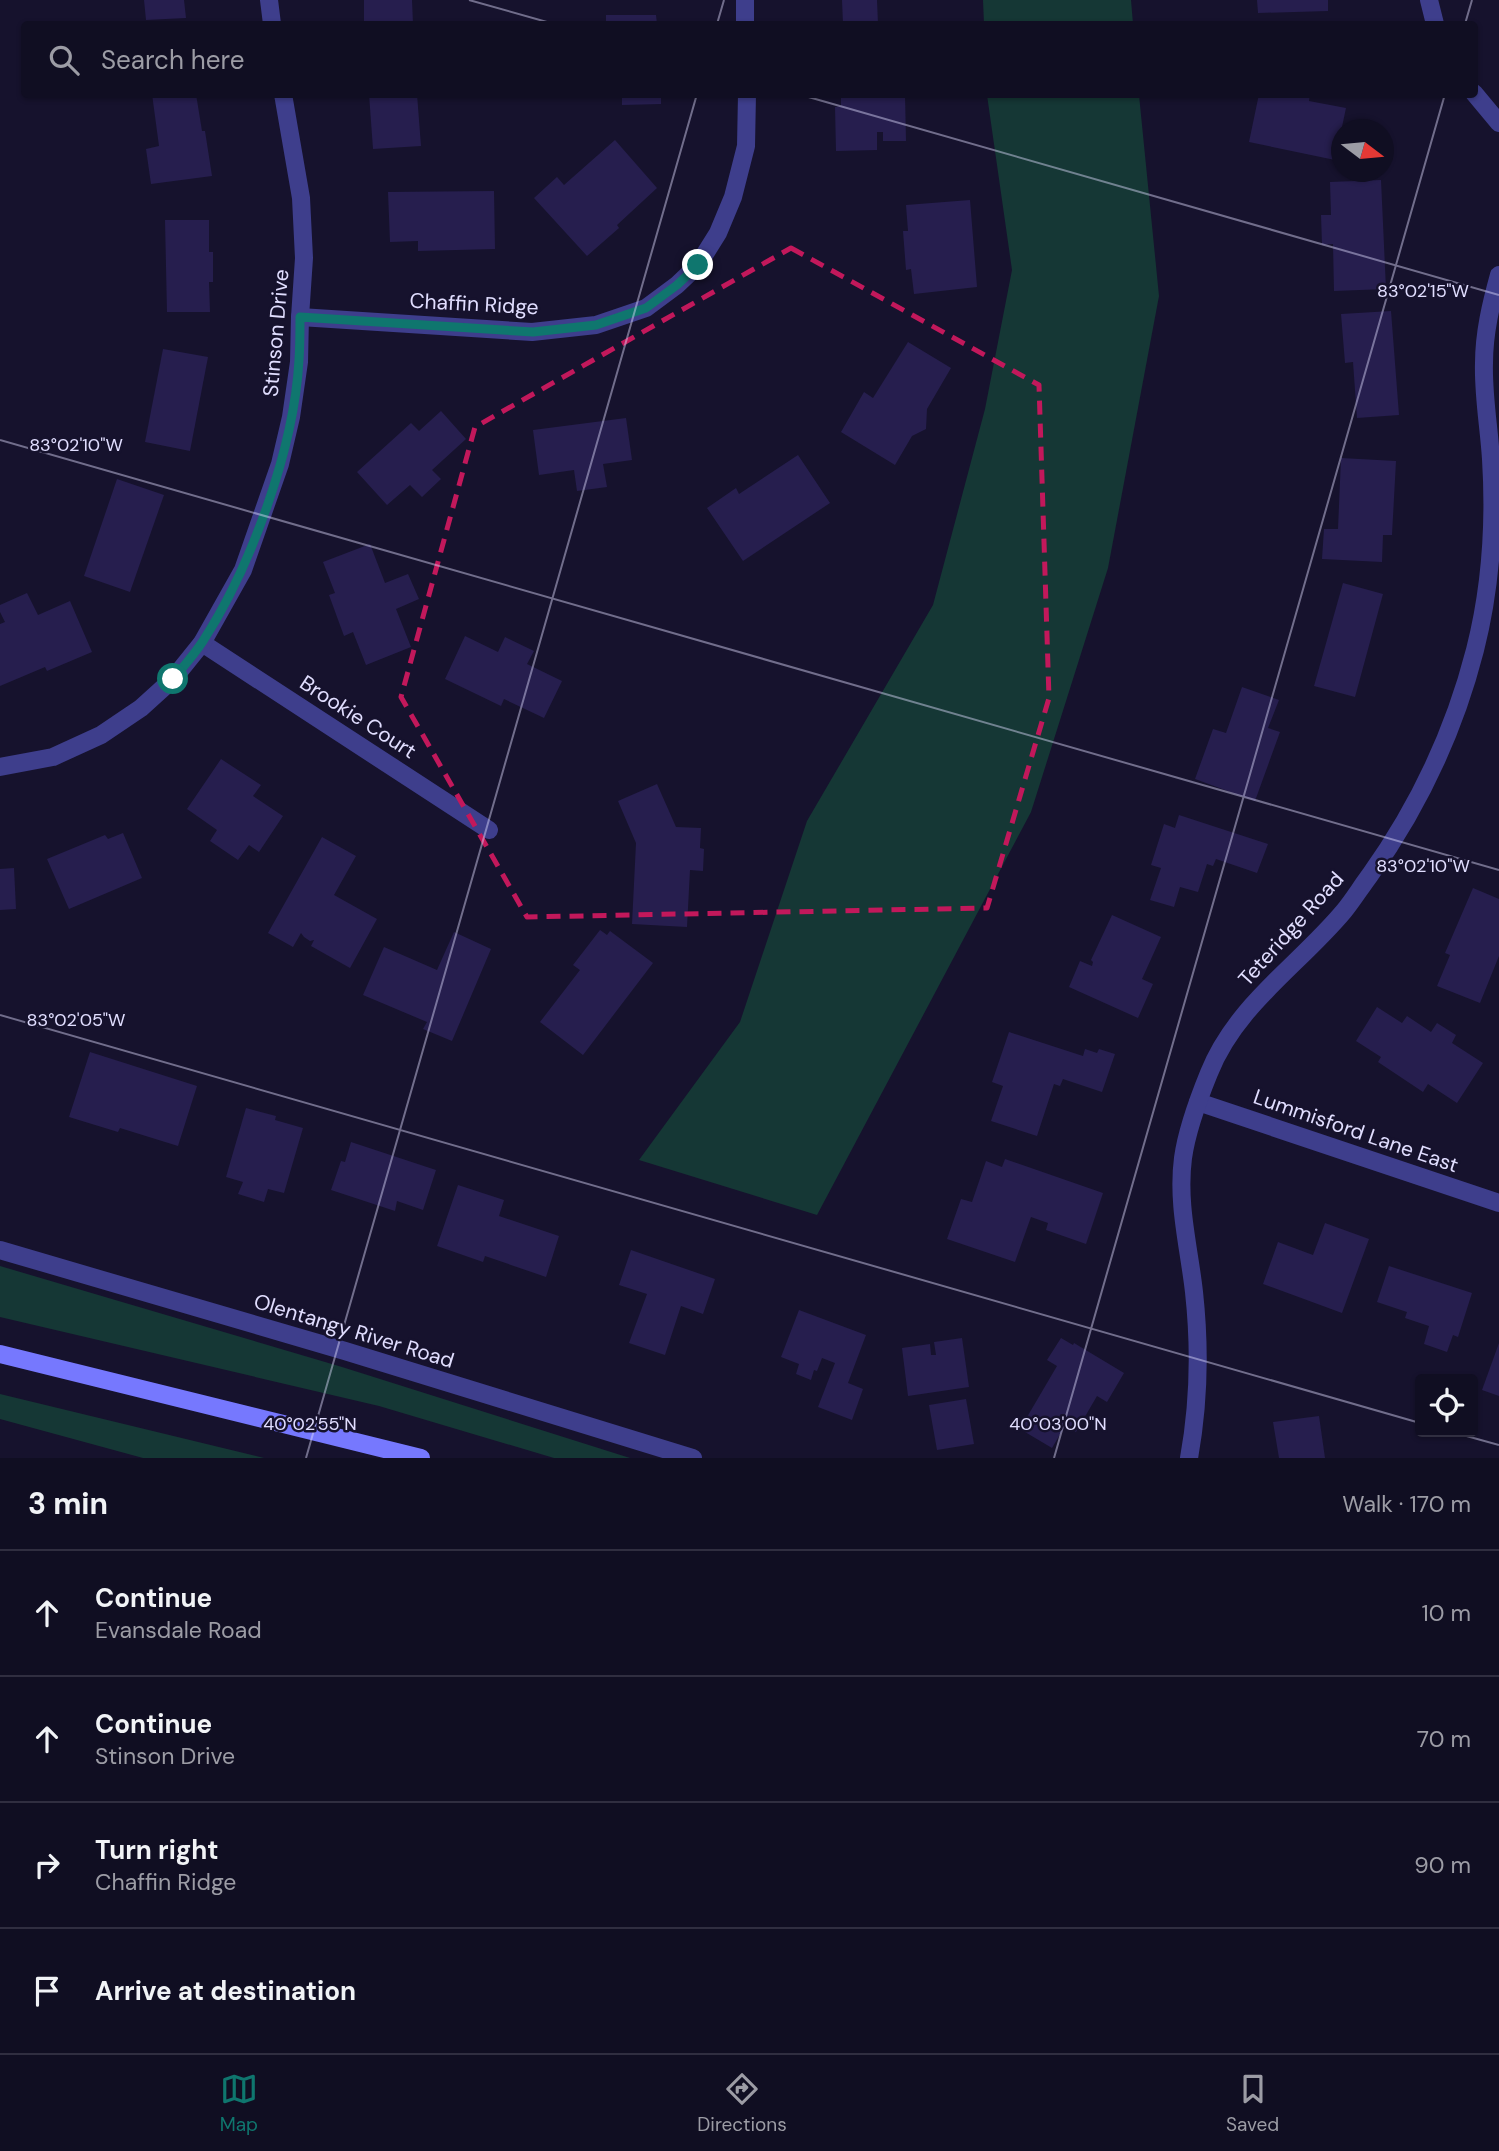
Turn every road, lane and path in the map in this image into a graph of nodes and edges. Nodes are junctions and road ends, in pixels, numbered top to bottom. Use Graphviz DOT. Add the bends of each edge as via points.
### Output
graph roads {
  1 [pos="269,0"];
  2 [pos="744,0"];
  3 [pos="1429,0"];
  4 [pos="272,21"];
  5 [pos="745,21"];
  6 [pos="1434,21"];
  7 [pos="1478,97"];
  8 [pos="284,98"];
  9 [pos="747,98"];
  10 [pos="1499,123"];
  11 [pos="1499,275"];
  12 [pos="300,317"];
  13 [pos="202,643"];
  14 [pos="0,767"];
  15 [pos="489,830"];
  16 [pos="1198,1102"];
  17 [pos="1499,1203"];
  18 [pos="0,1250"];
  19 [pos="0,1354"];
  20 [pos="421,1458"];
  21 [pos="693,1458"];
  22 [pos="1189,1458"];
  1 -- 4 [label="street"];
  2 -- 5 [label="street"];
  3 -- 6 [label="street"];
  7 -- 10 [label="street"];
  8 -- 12 [label="street, Stinson Drive" via="301,198 304,258"];
  9 -- 12 [label="street, Chaffin Ridge" via="746,146 718,233 698,265 646,308 596,325 533,332"];
  11 -- 16 [label="street, Teteridge Road" via="1483,363 1491,460 1491,560 1475,651 1450,726 1412,812 1380,861 1344,911 1243,1016 1221,1048"];
  12 -- 13 [label="street, Stinson Drive" via="299,362 280,464 243,570"];
  13 -- 14 [label="street, Stinson Drive" via="165,687 101,735 53,757"];
  13 -- 15 [label="street, Brookie Court"];
  16 -- 17 [label="street, Lummisford Lane East"];
  16 -- 22 [label="street, Teteridge Road" via="1181,1185 1198,1374"];
  18 -- 21 [label="street, Olentangy River Road"];
  19 -- 20 [label="main road"];
}
